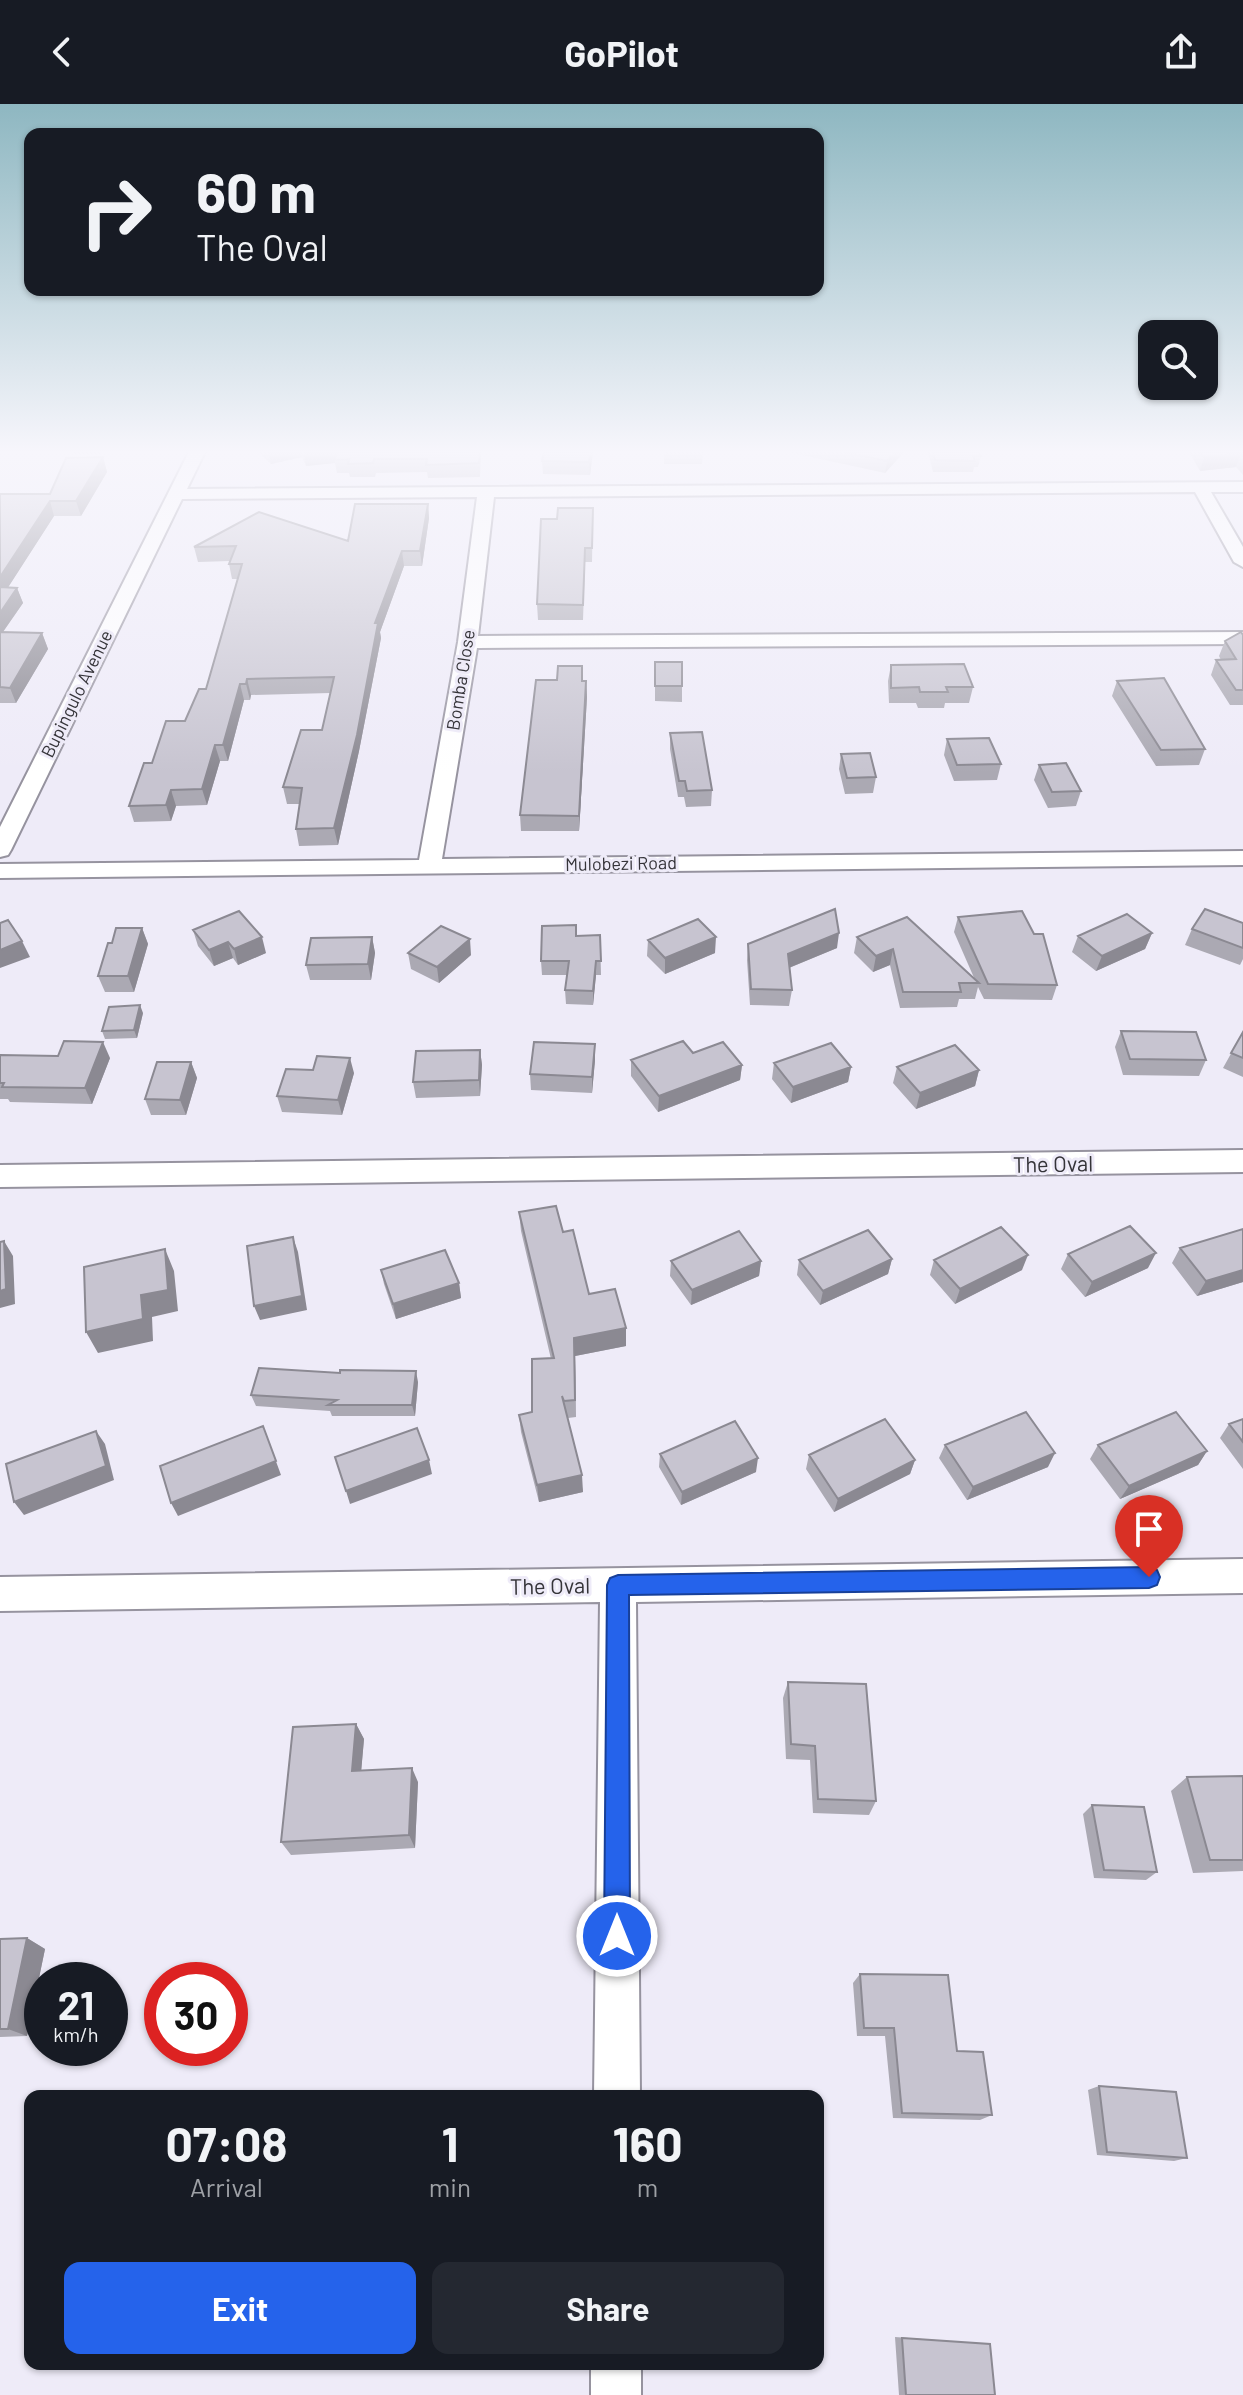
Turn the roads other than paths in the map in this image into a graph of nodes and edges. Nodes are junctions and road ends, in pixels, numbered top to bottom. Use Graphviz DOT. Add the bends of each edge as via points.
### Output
graph roads {
  1 [pos="145,559"];
  2 [pos="478,559"];
  3 [pos="1243,638"];
  4 [pos="468,642"];
  5 [pos="0,850"];
  6 [pos="1243,858"];
  7 [pos="429,866"];
  8 [pos="0,871"];
  9 [pos="1243,1161"];
  10 [pos="0,1176"];
  11 [pos="1243,1576"];
  12 [pos="618,1585"];
  13 [pos="0,1594"];
  14 [pos="617,2090"];
  15 [pos="616,2370"];
  16 [pos="616,2395"];
  1 -- 5 [label="street, Bupingulo Avenue"];
  2 -- 4 [label="street, Bomba Close"];
  3 -- 4 [label="street"];
  4 -- 7 [label="street, Bomba Close"];
  6 -- 7 [label="street, Mulobezi Road"];
  7 -- 8 [label="street, Mulobezi Road"];
  9 -- 10 [label="street, The Oval"];
  11 -- 12 [label="street, The Oval"];
  12 -- 13 [label="street, The Oval"];
  12 -- 14 [label="street"];
  15 -- 16 [label="street"];
}
